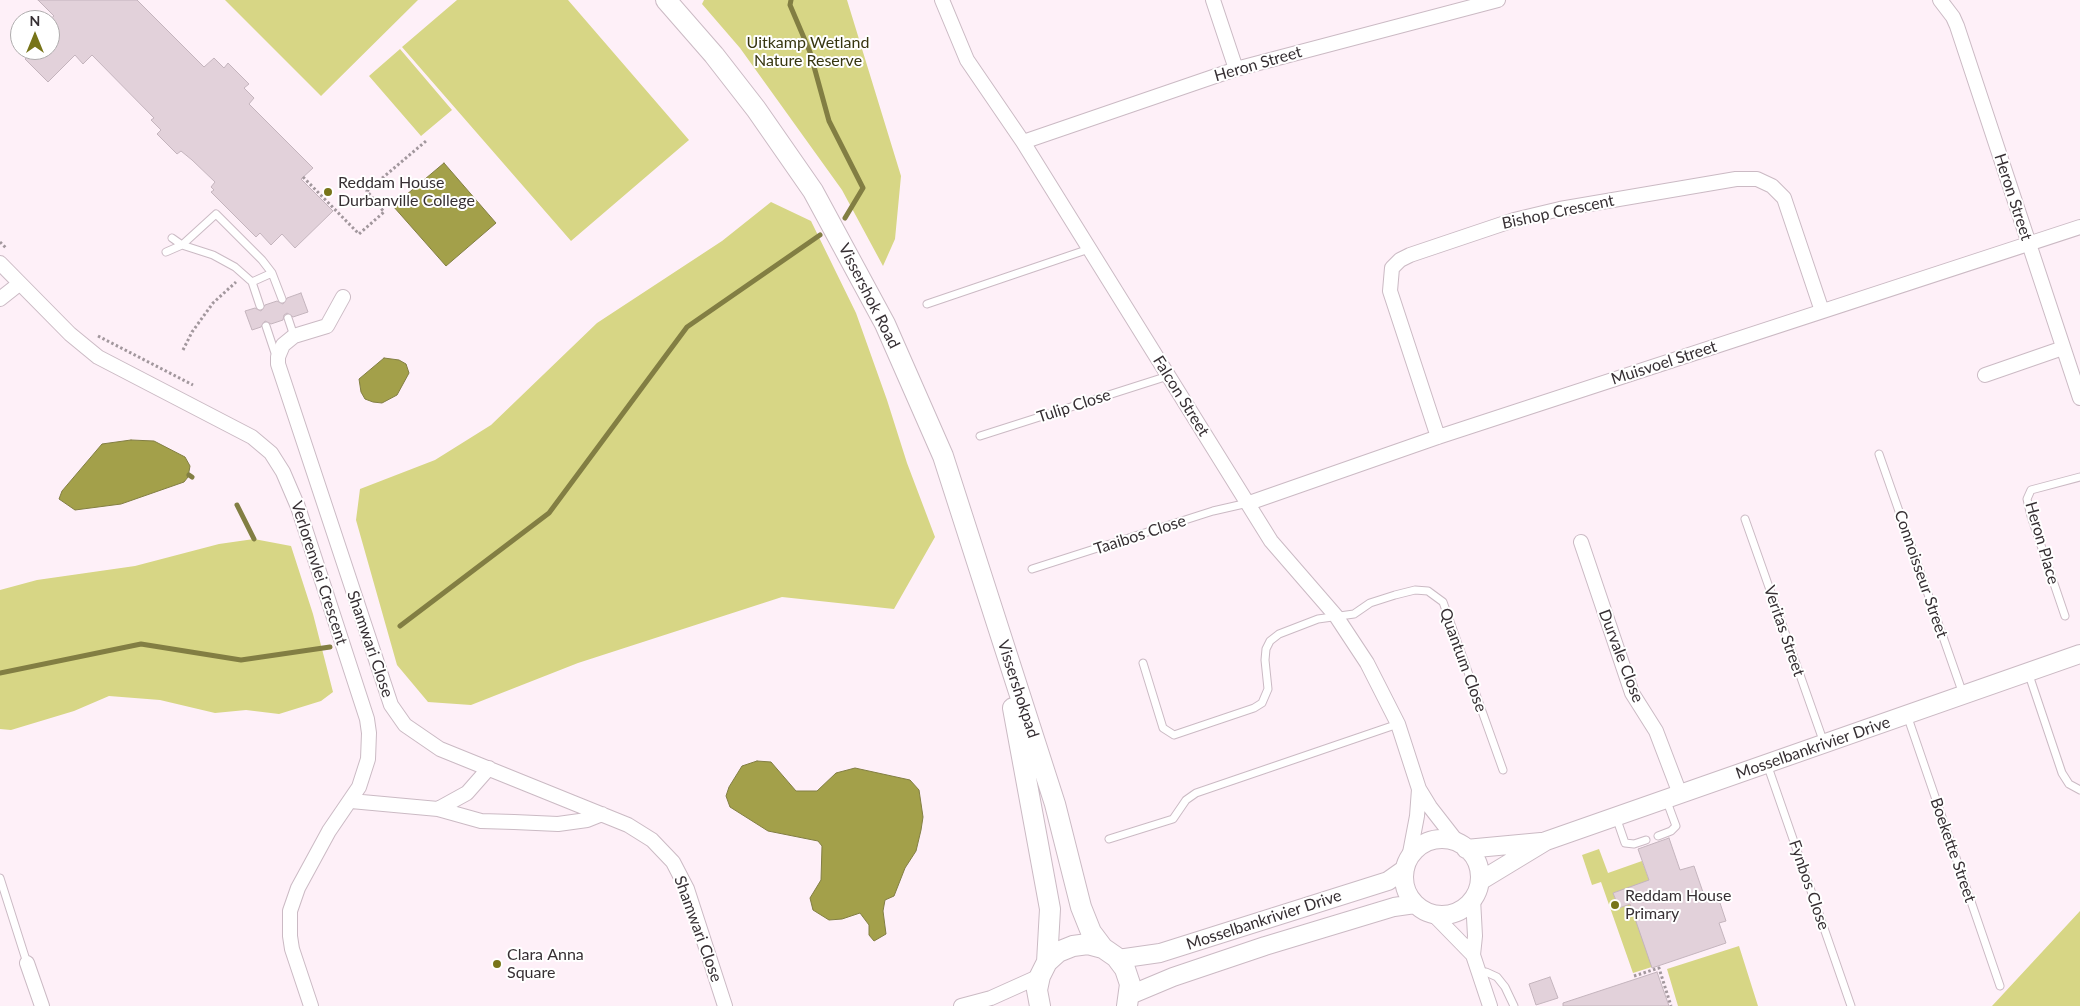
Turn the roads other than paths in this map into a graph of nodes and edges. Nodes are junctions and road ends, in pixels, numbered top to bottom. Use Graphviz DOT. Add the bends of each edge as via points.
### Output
graph roads {
  1 [pos="666,0"];
  2 [pos="942,0"];
  3 [pos="1213,0"];
  4 [pos="1498,0"];
  5 [pos="1940,0"];
  6 [pos="1236,69"];
  7 [pos="1023,142"];
  8 [pos="2080,227"];
  9 [pos="172,238"];
  10 [pos="182,245"];
  11 [pos="2028,245"];
  12 [pos="1089,249"];
  13 [pos="166,252"];
  14 [pos="0,263"];
  15 [pos="272,273"];
  16 [pos="252,282"];
  17 [pos="19,284"];
  18 [pos="343,297"];
  19 [pos="0,299"];
  20 [pos="282,299"];
  21 [pos="927,304"];
  22 [pos="260,306"];
  23 [pos="1822,311"];
  24 [pos="288,318"];
  25 [pos="266,326"];
  26 [pos="294,336"];
  27 [pos="2063,348"];
  28 [pos="278,364"];
  29 [pos="1985,375"];
  30 [pos="1168,376"];
  31 [pos="2080,398"];
  32 [pos="980,436"];
  33 [pos="1438,437"];
  34 [pos="1879,454"];
  35 [pos="2080,477"];
  36 [pos="1249,503"];
  37 [pos="1745,519"];
  38 [pos="1581,542"];
  39 [pos="1032,569"];
  40 [pos="1336,616"];
  41 [pos="2064,616"];
  42 [pos="999,632"];
  43 [pos="2080,654"];
  44 [pos="1142,663"];
  45 [pos="2028,672"];
  46 [pos="1963,695"];
  47 [pos="1906,715"];
  48 [pos="1398,724"];
  49 [pos="1824,744"];
  50 [pos="1767,764"];
  51 [pos="489,768"];
  52 [pos="1504,770"];
  53 [pos="1419,789"];
  54 [pos="2080,790"];
  55 [pos="1673,796"];
  56 [pos="351,800"];
  57 [pos="438,809"];
  58 [pos="602,814"];
  59 [pos="1616,817"];
  60 [pos="1658,836"];
  61 [pos="1109,839"];
  62 [pos="1646,840"];
  63 [pos="1546,841"];
  64 [pos="1462,846"];
  65 [pos="1407,863"];
  66 [pos="0,878"];
  67 [pos="1480,881"];
  68 [pos="1473,899"];
  69 [pos="1414,904"];
  70 [pos="1433,914"];
  71 [pos="1110,954"];
  72 [pos="1473,955"];
  73 [pos="27,963"];
  74 [pos="1044,969"];
  75 [pos="1479,972"];
  76 [pos="2000,986"];
  77 [pos="1128,1000"];
  78 [pos="42,1006"];
  79 [pos="311,1006"];
  80 [pos="725,1006"];
  81 [pos="961,1006"];
  82 [pos="1040,1006"];
  83 [pos="1490,1006"];
  84 [pos="1514,1006"];
  85 [pos="1851,1006"];
  1 -- 42 [label="main road, Vissershok Road" via="714,54 813,191 885,324 935,435"];
  2 -- 7 [label="street, Falcon Street" via="967,60"];
  3 -- 6 [label="street"];
  4 -- 6 [label="street, Heron Street"];
  5 -- 11 [label="street, Heron Street" via="1957,26"];
  6 -- 7 [label="street, Heron Street"];
  7 -- 12 [label="street, Falcon Street"];
  8 -- 11 [label="street, Muisvoel Street"];
  9 -- 10 [label="lane"];
  10 -- 13 [label="lane"];
  10 -- 15 [label="lane" via="216,214"];
  10 -- 16 [label="lane" via="224,260"];
  11 -- 23 [label="street, Muisvoel Street"];
  11 -- 27 [label="street, Heron Street"];
  12 -- 21 [label="lane"];
  12 -- 30 [label="street, Falcon Street"];
  14 -- 17 [label="street, Verlorenvlei Crescent"];
  15 -- 16 [label="lane"];
  15 -- 20 [label="lane"];
  16 -- 22 [label="lane"];
  17 -- 19 [label="street"];
  17 -- 56 [label="street, Verlorenvlei Crescent" via="70,334 98,356 252,437 263,444 278,462 298,507 367,720 368,759"];
  18 -- 26 [label="street" via="326,326"];
  23 -- 33 [label="street, Muisvoel Street"];
  23 -- 33 [label="street, Bishop Crescent" via="1784,198 1772,186 1757,179 1736,179 1514,220 1410,255 1392,268 1390,291"];
  24 -- 26 [label="lane"];
  25 -- 28 [label="lane"];
  26 -- 28 [label="street" via="280,350"];
  27 -- 29 [label="street"];
  27 -- 31 [label="street, Heron Street"];
  28 -- 51 [label="street, Shamwari Close" via="391,705 416,734 440,749"];
  30 -- 32 [label="lane, Tulip Close"];
  30 -- 36 [label="street, Falcon Street"];
  33 -- 36 [label="street, Muisvoel Street"];
  34 -- 46 [label="lane, Connoisseur Street"];
  35 -- 41 [label="lane, Heron Place" via="2031,490 2027,499"];
  36 -- 39 [label="lane, Taaibos Close" via="1213,511"];
  36 -- 40 [label="street, Falcon Street" via="1280,554"];
  37 -- 49 [label="lane, Veritas Street"];
  38 -- 55 [label="street, Durvale Close" via="1632,693 1656,731"];
  40 -- 44 [label="lane" via="1318,619 1279,634 1270,641 1265,660 1268,689 1262,703 1174,735 1162,728"];
  40 -- 48 [label="street, Falcon Street" via="1367,663"];
  40 -- 52 [label="lane, Quantum Close" via="1354,614 1370,603 1415,590 1428,591 1438,597 1443,602"];
  42 -- 71 [label="main road, Vissershokpad" via="1055,804 1081,907 1091,932"];
  42 -- 74 [label="main road, Vissershokpad" via="1050,909"];
  43 -- 45 [label="street, Mosselbankrivier Drive"];
  45 -- 46 [label="street, Mosselbankrivier Drive"];
  45 -- 54 [label="lane" via="2062,772 2069,784"];
  46 -- 47 [label="street, Mosselbankrivier Drive"];
  47 -- 49 [label="street, Mosselbankrivier Drive"];
  47 -- 76 [label="lane, Boekette Street"];
  48 -- 53 [label="street, Falcon Street"];
  48 -- 61 [label="lane" via="1196,793 1186,800 1174,819"];
  49 -- 50 [label="street, Mosselbankrivier Drive"];
  50 -- 55 [label="street, Mosselbankrivier Drive"];
  50 -- 85 [label="lane, Fynbos Close"];
  51 -- 57 [label="street" via="467,793"];
  51 -- 58 [label="street, Shamwari Close"];
  53 -- 64 [label="street, Falcon Street"];
  53 -- 65 [label="street, Falcon Street"];
  55 -- 59 [label="street, Mosselbankrivier Drive"];
  55 -- 60 [label="lane" via="1676,826 1672,832"];
  56 -- 57 [label="street"];
  56 -- 79 [label="street, Verlorenvlei Crescent" via="320,848 290,910 292,949"];
  57 -- 58 [label="street" via="481,821 558,824 587,820"];
  58 -- 80 [label="street, Shamwari Close" via="640,832 672,862 687,889"];
  59 -- 62 [label="lane" via="1626,843"];
  59 -- 63 [label="street, Mosselbankrivier Drive"];
  63 -- 64 [label="street, Mosselbankrivier Drive"];
  63 -- 67 [label="street, Mosselbankrivier Drive"];
  64 -- 65 [label="street" via="1439,840 1427,843 1417,849"];
  64 -- 67 [label="street" via="1478,866"];
  65 -- 69 [label="street" via="1406,887"];
  65 -- 71 [label="street, Mosselbankrivier Drive" via="1388,881 1160,953"];
  66 -- 73 [label="lane"];
  67 -- 68 [label="street"];
  68 -- 70 [label="street" via="1454,913"];
  68 -- 72 [label="street"];
  69 -- 70 [label="street"];
  69 -- 77 [label="street, Mosselbankrivier Drive" via="1394,907 1264,946 1173,977"];
  70 -- 72 [label="street"];
  71 -- 74 [label="main road" via="1088,944 1073,946 1058,952"];
  71 -- 77 [label="main road, Vissershokpad" via="1125,970 1130,984"];
  72 -- 75 [label="street"];
  73 -- 78 [label="street"];
  74 -- 81 [label="street" via="991,998"];
  74 -- 82 [label="main road, Vissershokpad" via="1037,990"];
  75 -- 83 [label="street"];
  75 -- 84 [label="lane" via="1497,977"];
}
